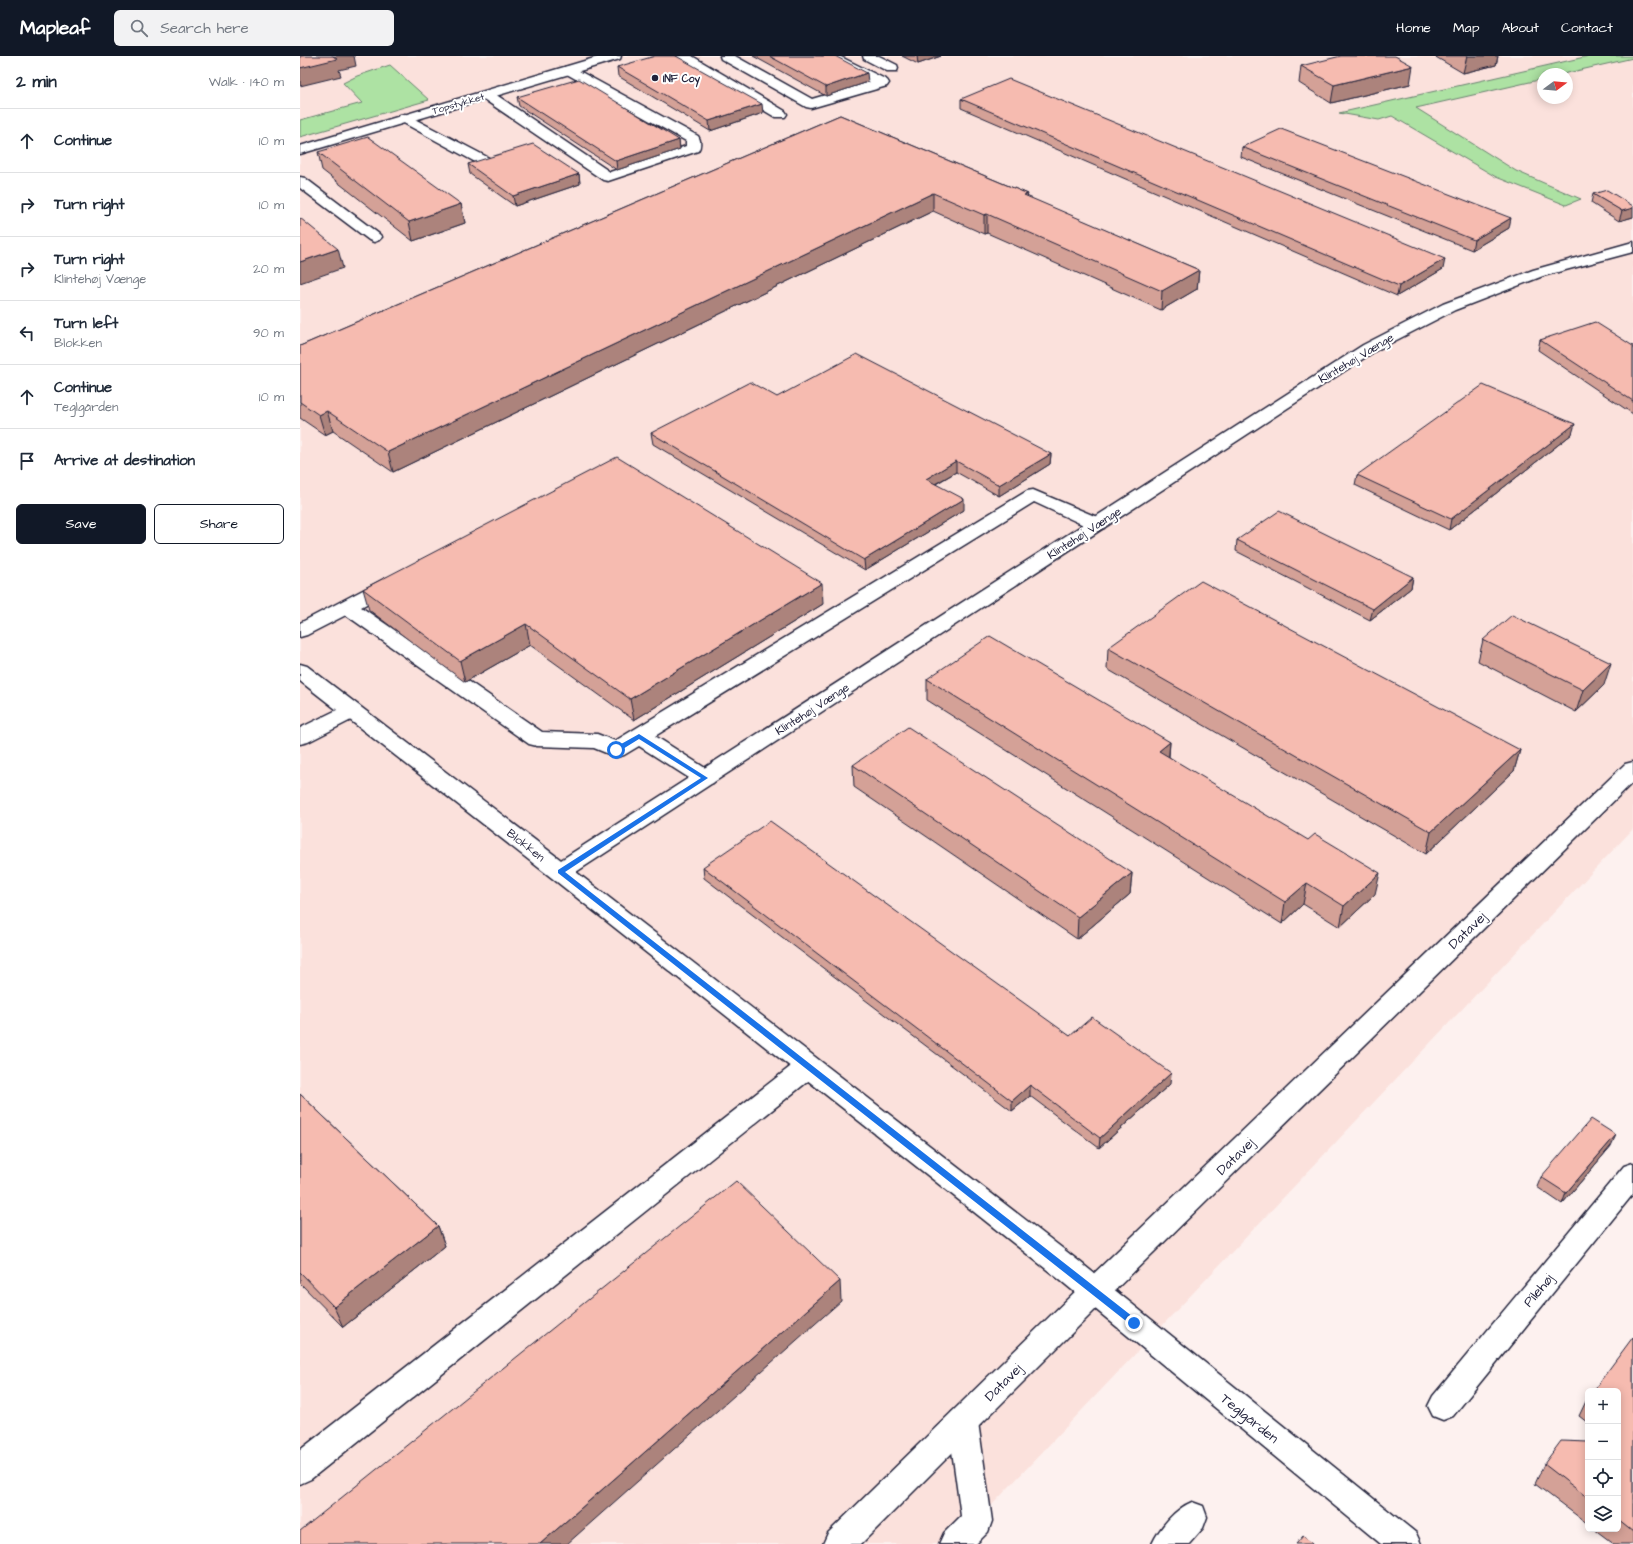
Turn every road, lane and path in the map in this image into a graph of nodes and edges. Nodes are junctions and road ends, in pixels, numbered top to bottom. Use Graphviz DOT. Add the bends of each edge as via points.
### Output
graph roads {
  1 [pos="615,56"];
  2 [pos="683,56"];
  3 [pos="726,56"];
  4 [pos="829,56"];
  5 [pos="869,56"];
  6 [pos="892,68"];
  7 [pos="570,70"];
  8 [pos="487,94"];
  9 [pos="780,114"];
  10 [pos="405,118"];
  11 [pos="300,150"];
  12 [pos="484,161"];
  13 [pos="300,181"];
  14 [pos="374,236"];
  15 [pos="1633,247"];
  16 [pos="1097,524"];
  17 [pos="404,576"];
  18 [pos="347,606"];
  19 [pos="300,631"];
  20 [pos="300,671"];
  21 [pos="352,711"];
  22 [pos="639,736"];
  23 [pos="300,738"];
  24 [pos="1633,769"];
  25 [pos="705,778"];
  26 [pos="560,872"];
  27 [pos="808,1067"];
  28 [pos="1633,1174"];
  29 [pos="1095,1291"];
  30 [pos="1443,1406"];
  31 [pos="963,1422"];
  32 [pos="300,1469"];
  33 [pos="1192,1517"];
  34 [pos="839,1544"];
  35 [pos="955,1544"];
  36 [pos="1168,1544"];
  37 [pos="1406,1544"];
  1 -- 7 [label="street, Topstykket"];
  2 -- 9 [label="street"];
  3 -- 4 [label="street" via="811,104 882,83"];
  5 -- 6 [label="street"];
  7 -- 8 [label="street, Topstykket"];
  7 -- 8 [label="street" via="694,139 693,148 608,177"];
  8 -- 10 [label="street, Topstykket"];
  10 -- 11 [label="street, Topstykket"];
  10 -- 12 [label="street"];
  13 -- 14 [label="street"];
  15 -- 16 [label="street, Klintehøj Vænge" via="1538,273 1449,307 1369,348"];
  16 -- 22 [label="street" via="1033,496"];
  16 -- 25 [label="street, Klintehøj Vænge"];
  17 -- 18 [label="street"];
  18 -- 19 [label="street"];
  18 -- 22 [label="street" via="537,740 596,741 616,750"];
  20 -- 21 [label="street, Blokken"];
  21 -- 23 [label="street"];
  21 -- 26 [label="street, Blokken"];
  22 -- 25 [label="street"];
  24 -- 29 [label="street, Datavej"];
  25 -- 26 [label="street, Klintehøj Vænge"];
  26 -- 27 [label="street, Blokken"];
  27 -- 29 [label="street, Blokken"];
  27 -- 32 [label="street"];
  28 -- 30 [label="street, Pilehøj"];
  29 -- 31 [label="street, Datavej"];
  29 -- 37 [label="street, Teglgården"];
  31 -- 34 [label="street, Datavej"];
  31 -- 35 [label="street" via="977,1521"];
  33 -- 36 [label="street"];
}
